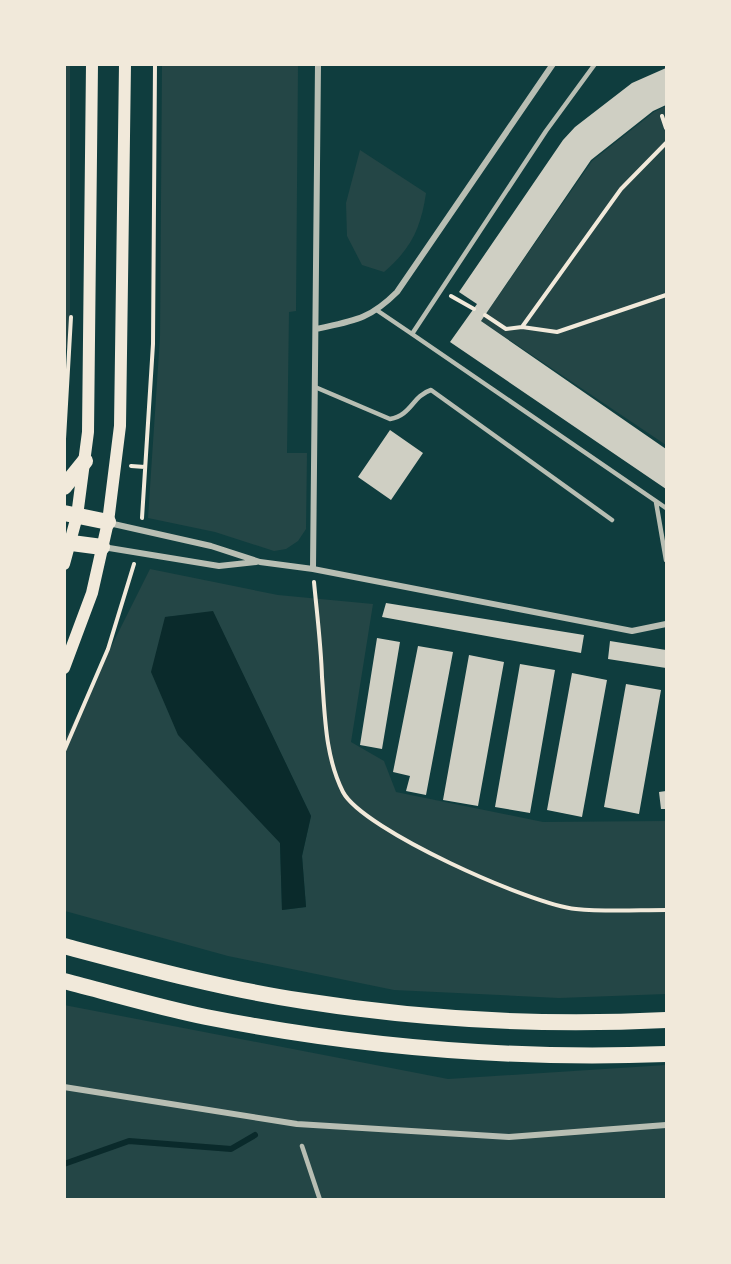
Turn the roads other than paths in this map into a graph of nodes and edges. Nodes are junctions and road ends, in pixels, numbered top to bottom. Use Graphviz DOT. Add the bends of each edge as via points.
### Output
graph roads {
  1 [pos="92,64"];
  2 [pos="125,64"];
  3 [pos="318,64"];
  4 [pos="553,64"];
  5 [pos="595,64"];
  6 [pos="378,311"];
  7 [pos="316,329"];
  8 [pos="412,334"];
  9 [pos="315,387"];
  10 [pos="85,461"];
  11 [pos="64,487"];
  12 [pos="656,502"];
  13 [pos="666,508"];
  14 [pos="71,514"];
  15 [pos="612,520"];
  16 [pos="108,522"];
  17 [pos="68,542"];
  18 [pos="102,547"];
  19 [pos="666,560"];
  20 [pos="260,562"];
  21 [pos="64,564"];
  22 [pos="313,569"];
  23 [pos="666,624"];
  24 [pos="64,668"];
  25 [pos="64,946"];
  26 [pos="64,981"];
  27 [pos="666,1020"];
  28 [pos="666,1054"];
  29 [pos="64,1088"];
  30 [pos="666,1125"];
  31 [pos="302,1146"];
  32 [pos="320,1200"];
  1 -- 10 [label="main road"];
  2 -- 16 [label="main road" via="120,426"];
  3 -- 7 [label="street"];
  4 -- 6 [label="street" via="398,292"];
  5 -- 8 [label="lane" via="546,130"];
  6 -- 7 [label="street" via="359,320"];
  6 -- 8 [label="lane"];
  7 -- 9 [label="street"];
  8 -- 12 [label="lane"];
  9 -- 15 [label="lane" via="390,419 403,416 422,393 431,390"];
  9 -- 22 [label="street"];
  10 -- 11 [label="highway"];
  10 -- 14 [label="main road"];
  12 -- 13 [label="lane"];
  12 -- 19 [label="lane"];
  14 -- 16 [label="highway"];
  14 -- 17 [label="main road"];
  16 -- 18 [label="main road"];
  16 -- 20 [label="street" via="211,546"];
  17 -- 18 [label="highway"];
  17 -- 21 [label="main road"];
  18 -- 20 [label="street" via="219,566"];
  18 -- 24 [label="main road" via="92,593"];
  20 -- 22 [label="street"];
  22 -- 23 [label="street" via="632,631"];
  25 -- 27 [label="highway" via="301,1001 386,1013 496,1022"];
  26 -- 28 [label="highway" via="205,1017 378,1044 491,1054"];
  29 -- 30 [label="street" via="320,1126 509,1137"];
  31 -- 32 [label="lane"];
}
